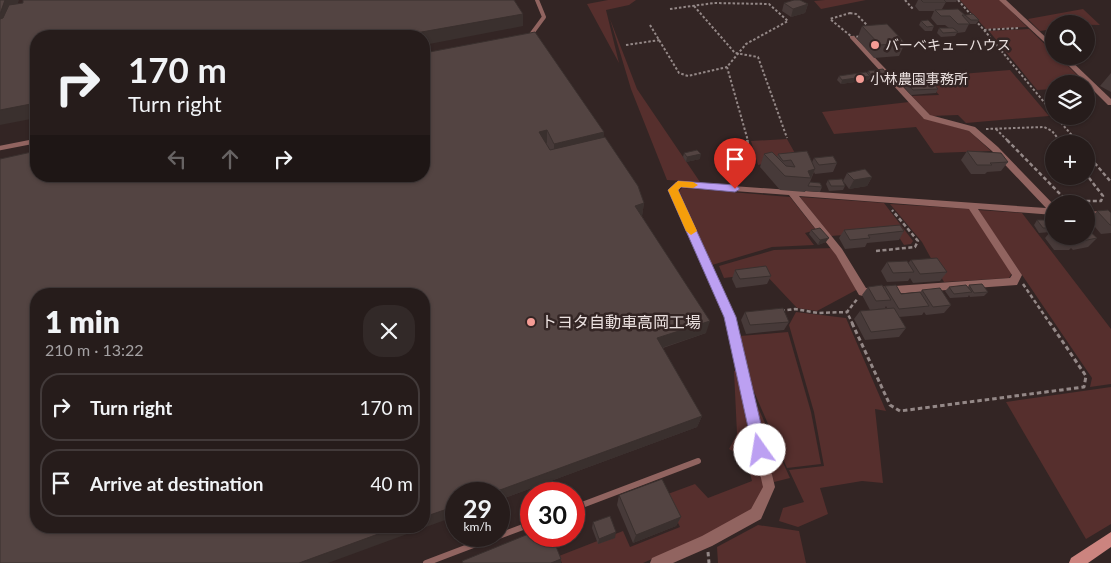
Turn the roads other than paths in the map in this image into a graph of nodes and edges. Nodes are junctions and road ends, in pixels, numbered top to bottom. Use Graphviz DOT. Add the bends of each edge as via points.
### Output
graph roads {
  1 [pos="537,0"];
  2 [pos="1002,0"];
  3 [pos="852,37"];
  4 [pos="1045,41"];
  5 [pos="524,42"];
  6 [pos="1071,65"];
  7 [pos="1111,103"];
  8 [pos="30,142"];
  9 [pos="0,148"];
  10 [pos="792,193"];
  11 [pos="1045,202"];
  12 [pos="972,207"];
  13 [pos="1045,211"];
  14 [pos="1095,214"];
  15 [pos="1111,215"];
  16 [pos="698,461"];
  17 [pos="585,504"];
  18 [pos="1111,540"];
  19 [pos="469,547"];
  20 [pos="426,563"];
  21 [pos="657,563"];
  22 [pos="1076,563"];
  1 -- 5 [label="lane" via="544,17"];
  2 -- 4 [label="street"];
  3 -- 11 [label="street" via="927,117 972,130 995,149"];
  6 -- 7 [label="street"];
  8 -- 9 [label="lane"];
  10 -- 12 [label="street"];
  10 -- 12 [label="street" via="839,252 863,292 1013,282 1017,275"];
  10 -- 21 [label="street" via="678,184 673,190 730,317 769,487 756,514"];
  12 -- 13 [label="street"];
  14 -- 15 [label="street"];
  16 -- 17 [label="lane"];
  18 -- 22 [label="main road"];
  19 -- 20 [label="lane"];
}
